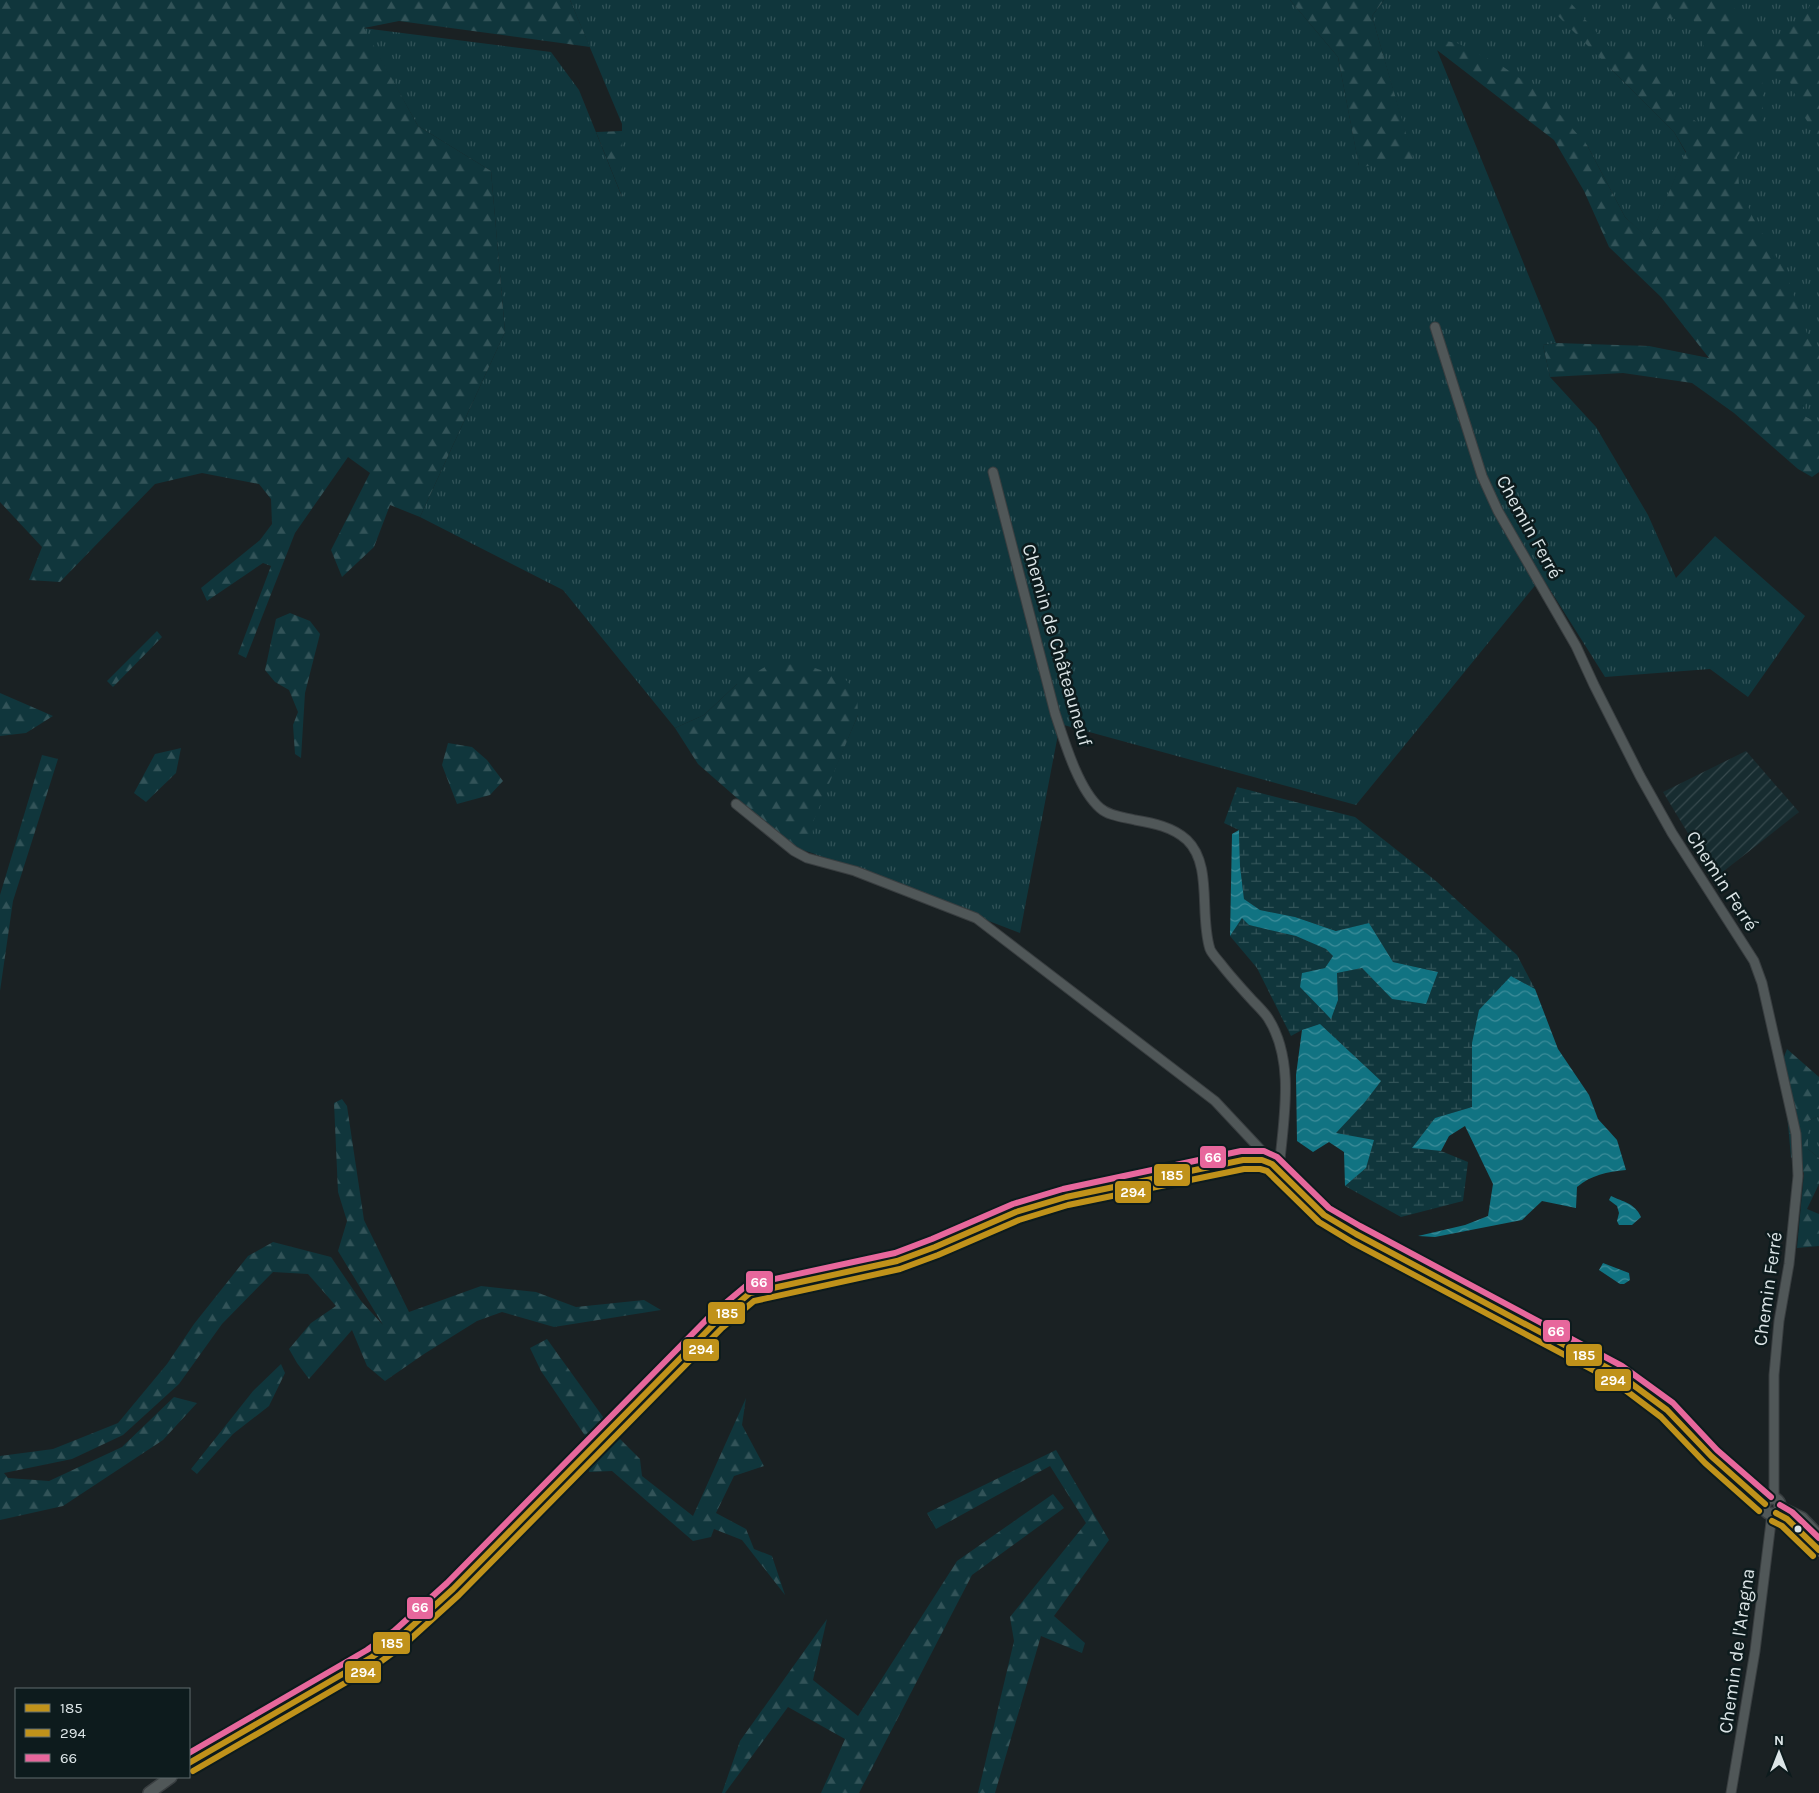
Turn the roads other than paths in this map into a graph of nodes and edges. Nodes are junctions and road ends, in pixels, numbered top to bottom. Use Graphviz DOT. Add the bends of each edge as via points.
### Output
graph roads {
  1 [pos="1435,327"];
  2 [pos="993,472"];
  3 [pos="736,804"];
  4 [pos="1276,1167"];
  5 [pos="1773,1508"];
  6 [pos="1819,1536"];
  7 [pos="1819,1550"];
  8 [pos="190,1763"];
  9 [pos="170,1778"];
  10 [pos="149,1793"];
  11 [pos="1731,1793"];
  1 -- 5 [label="street, Chemin Ferré" via="1482,476 1498,511 1576,646 1672,833 1754,961 1762,983 1796,1134 1798,1176 1789,1264 1778,1321 1774,1375"];
  2 -- 4 [label="street, Chemin de Châteauneuf" via="1055,713 1085,790 1100,808 1114,816 1172,830 1187,840 1198,854 1203,874 1204,924 1210,951 1268,1018 1282,1049 1286,1086"];
  3 -- 4 [label="street" via="794,851 808,858 855,871 976,918 1215,1101"];
  4 -- 5 [label="street" via="1324,1214 1356,1234 1617,1373 1667,1410 1711,1456"];
  4 -- 8 [label="street" via="1262,1160 1243,1160 1066,1197 1016,1212 896,1261 750,1293 716,1322 453,1589 399,1638"];
  5 -- 6 [label="street" via="1802,1518"];
  5 -- 7 [label="street"];
  5 -- 11 [label="street, Chemin de l'Aragna" via="1755,1651"];
  9 -- 10 [label="street"];
}
